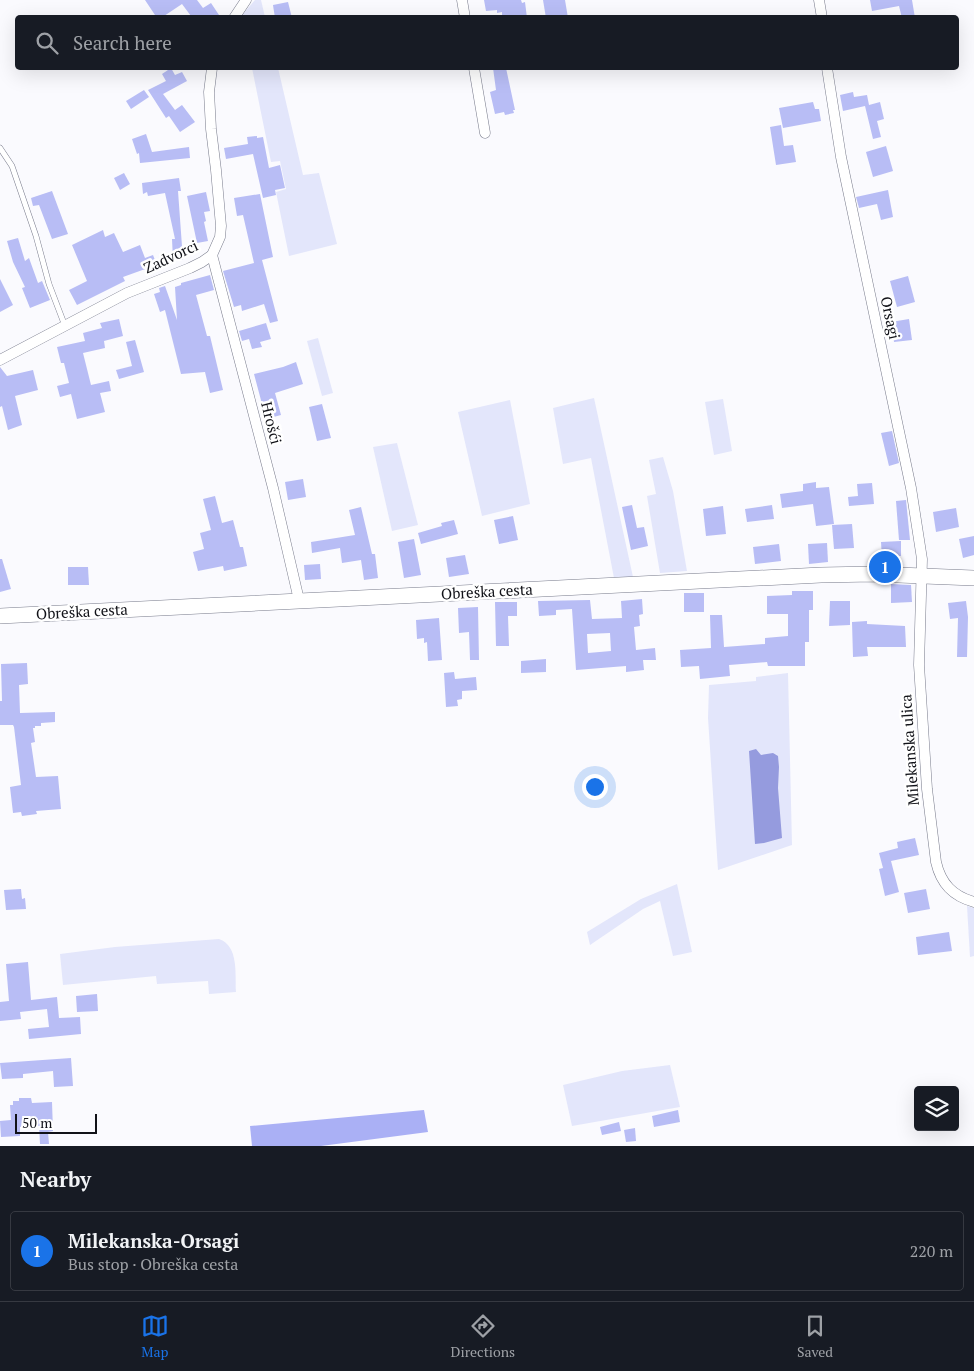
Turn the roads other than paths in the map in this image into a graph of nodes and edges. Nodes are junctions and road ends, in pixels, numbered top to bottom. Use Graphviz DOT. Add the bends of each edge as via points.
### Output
graph roads {
  1 [pos="246,0"];
  2 [pos="462,0"];
  3 [pos="819,0"];
  4 [pos="236,15"];
  5 [pos="464,15"];
  6 [pos="822,15"];
  7 [pos="212,70"];
  8 [pos="474,70"];
  9 [pos="827,70"];
  10 [pos="485,132"];
  11 [pos="0,148"];
  12 [pos="212,254"];
  13 [pos="65,326"];
  14 [pos="0,360"];
  15 [pos="922,576"];
  16 [pos="974,578"];
  17 [pos="299,600"];
  18 [pos="0,616"];
  19 [pos="974,902"];
  1 -- 4 [label="street"];
  2 -- 5 [label="street"];
  3 -- 6 [label="street"];
  7 -- 12 [label="street, Zadvorci" via="209,92 220,226 220,237"];
  8 -- 10 [label="street"];
  9 -- 15 [label="street, Orsagi" via="849,194 911,488"];
  11 -- 13 [label="lane" via="12,166 36,236 48,284"];
  12 -- 13 [label="street, Zadvorci" via="202,262 127,293"];
  12 -- 17 [label="street, Hrošći"];
  13 -- 14 [label="street, Zadvorci"];
  15 -- 16 [label="main road, Obreška cesta"];
  15 -- 17 [label="main road, Obreška cesta" via="821,575"];
  15 -- 19 [label="street, Milekanska ulica" via="919,665 927,789 936,862 949,890"];
  17 -- 18 [label="main road, Obreška cesta"];
}
